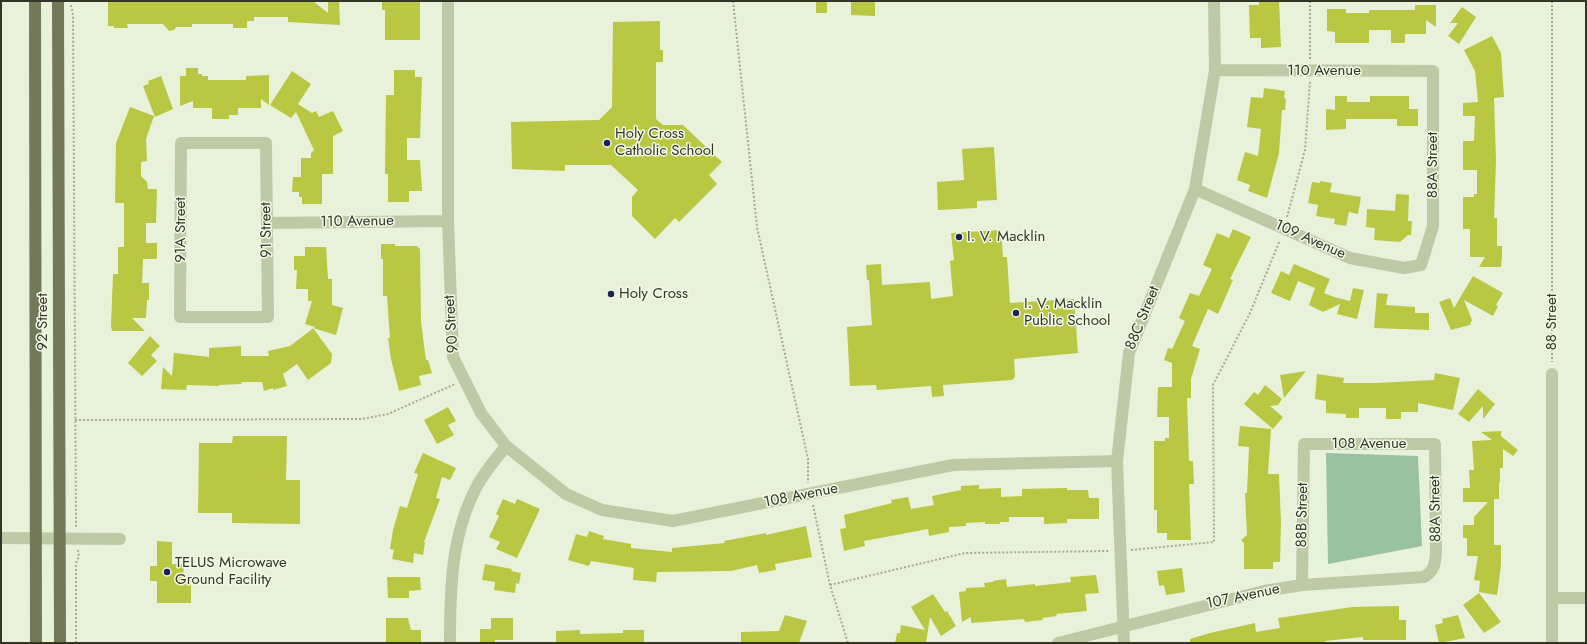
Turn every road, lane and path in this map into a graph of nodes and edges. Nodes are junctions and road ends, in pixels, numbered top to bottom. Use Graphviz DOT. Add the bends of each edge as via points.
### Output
graph roads {
  1 [pos="35,1"];
  2 [pos="58,1"];
  3 [pos="69,1"];
  4 [pos="448,1"];
  5 [pos="733,1"];
  6 [pos="1214,1"];
  7 [pos="1310,1"];
  8 [pos="1552,1"];
  9 [pos="1215,70"];
  10 [pos="1310,70"];
  11 [pos="1433,72"];
  12 [pos="181,143"];
  13 [pos="1195,189"];
  14 [pos="448,221"];
  15 [pos="267,223"];
  16 [pos="1284,229"];
  17 [pos="1423,257"];
  18 [pos="268,317"];
  19 [pos="1552,374"];
  20 [pos="466,379"];
  21 [pos="75,420"];
  22 [pos="1304,444"];
  23 [pos="1435,444"];
  24 [pos="506,446"];
  25 [pos="1117,461"];
  26 [pos="811,494"];
  27 [pos="76,525"];
  28 [pos="1,538"];
  29 [pos="36,538"];
  30 [pos="60,538"];
  31 [pos="120,539"];
  32 [pos="1119,551"];
  33 [pos="78,555"];
  34 [pos="1431,573"];
  35 [pos="830,585"];
  36 [pos="1302,585"];
  37 [pos="1552,598"];
  38 [pos="1586,598"];
  39 [pos="1123,627"];
  40 [pos="36,643"];
  41 [pos="60,643"];
  42 [pos="76,643"];
  43 [pos="450,643"];
  44 [pos="848,643"];
  45 [pos="1058,643"];
  46 [pos="1124,643"];
  47 [pos="1552,643"];
  1 -- 29 [label="main road, 92 Street"];
  2 -- 30 [label="main road, 92 Street"];
  3 -- 21 [label="path" via="73,15"];
  4 -- 14 [label="street, 90 Street"];
  5 -- 26 [label="path" via="757,227 808,459 807,479"];
  6 -- 9 [label="street, 88C Street"];
  7 -- 10 [label="path"];
  8 -- 19 [label="path, 88 Street"];
  9 -- 10 [label="street, 110 Avenue"];
  9 -- 13 [label="street, 88C Street"];
  10 -- 11 [label="street, 110 Avenue"];
  10 -- 16 [label="path" via="1306,150"];
  11 -- 17 [label="street, 88A Street" via="1433,226"];
  12 -- 15 [label="street, 91 Street" via="266,143"];
  12 -- 18 [label="street, 91A Street" via="180,317"];
  13 -- 16 [label="street, 109 Avenue"];
  13 -- 25 [label="street, 88C Street" via="1129,353"];
  14 -- 15 [label="street, 110 Avenue"];
  14 -- 20 [label="street, 90 Street" via="453,357"];
  15 -- 18 [label="street, 91 Street"];
  16 -- 17 [label="street, 109 Avenue" via="1350,258 1404,268 1421,265"];
  16 -- 32 [label="path" via="1250,313 1213,385 1214,542"];
  19 -- 37 [label="street"];
  20 -- 21 [label="path" via="402,409 377,417"];
  20 -- 24 [label="street, 90 Street" via="481,412"];
  21 -- 27 [label="path" via="75,513 78,521"];
  22 -- 23 [label="street, 108 Avenue"];
  22 -- 36 [label="street, 88B Street"];
  23 -- 34 [label="street, 88A Street" via="1436,553 1435,567"];
  24 -- 26 [label="street, 108 Avenue" via="566,494 602,510 626,514 673,521"];
  24 -- 43 [label="street" via="477,486 463,518 450,587"];
  25 -- 26 [label="street, 108 Avenue" via="953,465"];
  25 -- 32 [label="street, 88C Street"];
  26 -- 35 [label="path"];
  28 -- 29 [label="street"];
  29 -- 30 [label="street"];
  29 -- 40 [label="main road, 92 Street"];
  30 -- 31 [label="street"];
  30 -- 41 [label="main road, 92 Street"];
  32 -- 35 [label="path" via="965,553"];
  32 -- 39 [label="street, 88C Street"];
  33 -- 42 [label="path"];
  34 -- 36 [label="street, 107 Avenue" via="1417,578"];
  35 -- 44 [label="path"];
  36 -- 39 [label="street, 107 Avenue" via="1230,598"];
  37 -- 38 [label="street"];
  37 -- 47 [label="street"];
  39 -- 45 [label="street, 107 Avenue"];
  39 -- 46 [label="street, 88C Street"];
}
